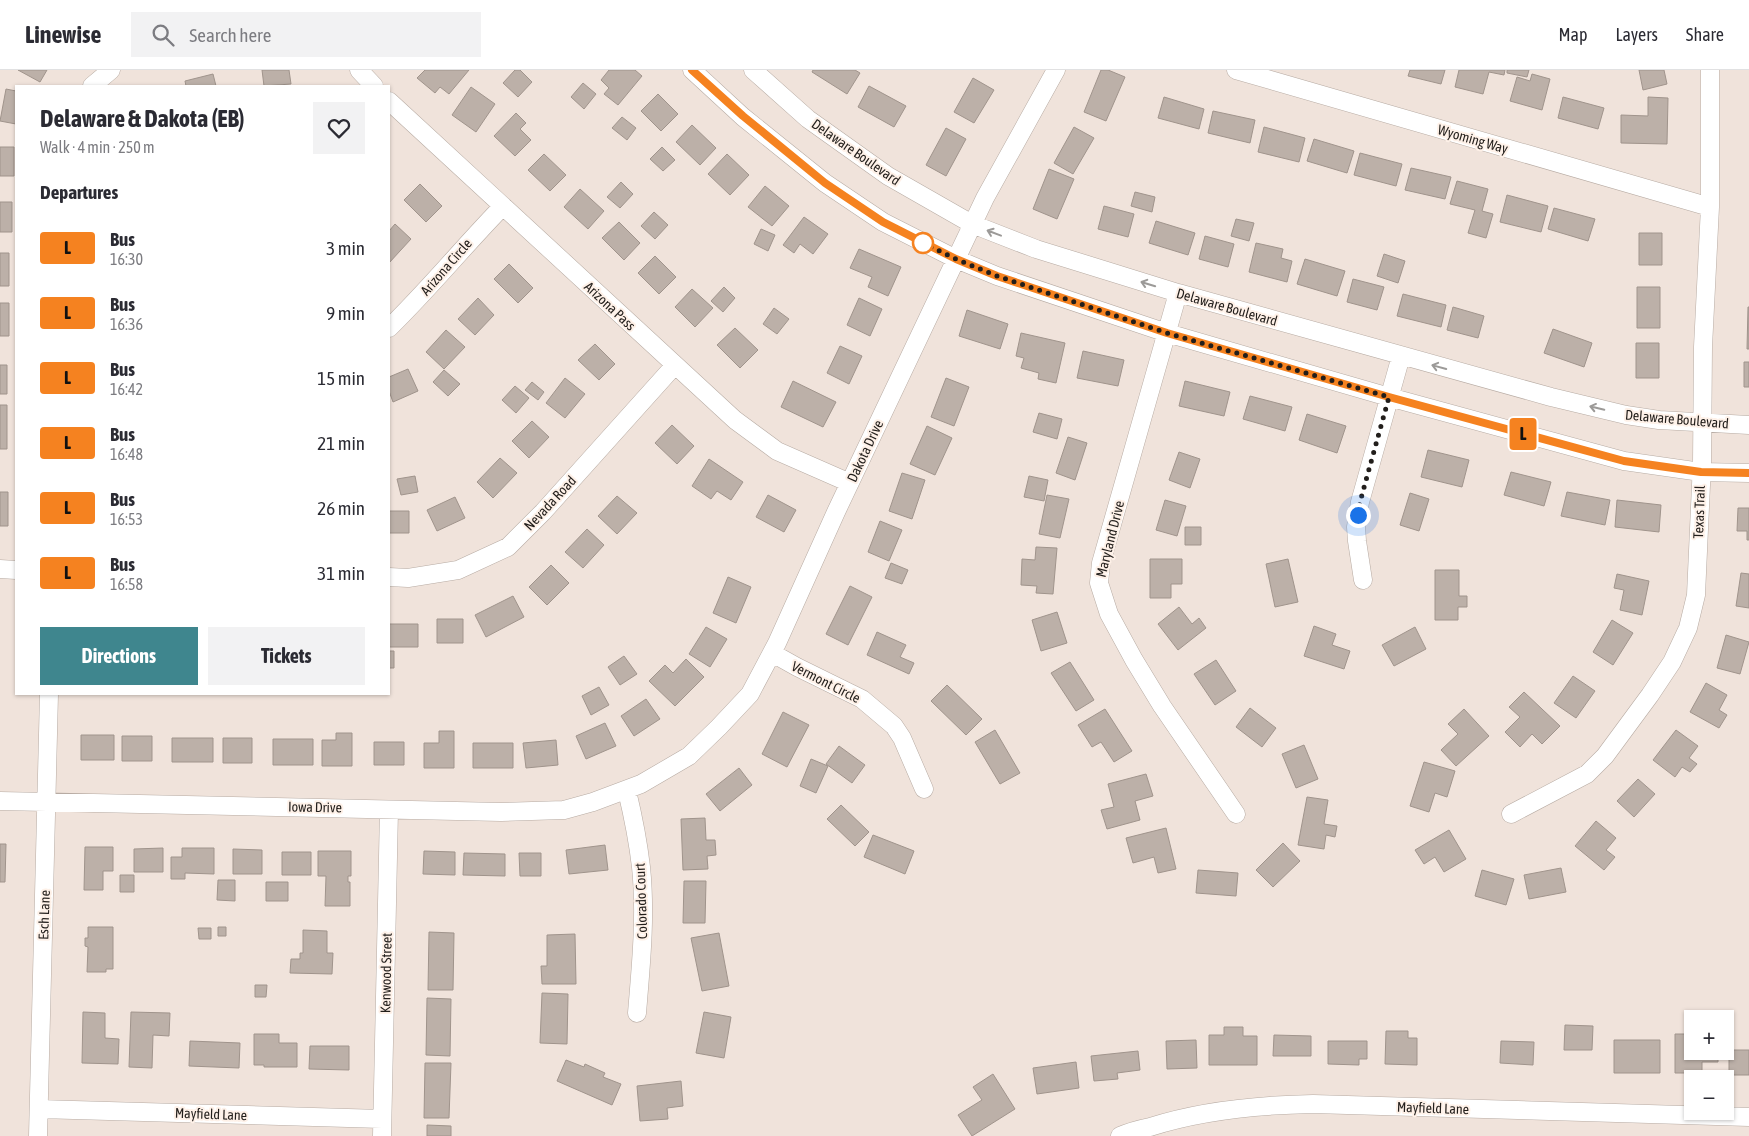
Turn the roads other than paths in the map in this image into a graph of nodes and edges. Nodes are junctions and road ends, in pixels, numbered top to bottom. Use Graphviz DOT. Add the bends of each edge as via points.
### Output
graph roads {
  1 [pos="110,70"];
  2 [pos="359,70"];
  3 [pos="692,70"];
  4 [pos="753,70"];
  5 [pos="1056,70"];
  6 [pos="1236,70"];
  7 [pos="1710,70"];
  8 [pos="93,85"];
  9 [pos="373,85"];
  10 [pos="390,102"];
  11 [pos="502,206"];
  12 [pos="1710,207"];
  13 [pos="972,224"];
  14 [pos="956,259"];
  15 [pos="1178,293"];
  16 [pos="390,327"];
  17 [pos="1167,333"];
  18 [pos="1401,356"];
  19 [pos="675,365"];
  20 [pos="1389,397"];
  21 [pos="1702,423"];
  22 [pos="1749,425"];
  23 [pos="1701,472"];
  24 [pos="1749,473"];
  25 [pos="850,483"];
  26 [pos="0,569"];
  27 [pos="15,570"];
  28 [pos="390,577"];
  29 [pos="1363,580"];
  30 [pos="772,653"];
  31 [pos="49,695"];
  32 [pos="924,789"];
  33 [pos="627,791"];
  34 [pos="0,802"];
  35 [pos="47,802"];
  36 [pos="389,810"];
  37 [pos="1236,814"];
  38 [pos="1511,814"];
  39 [pos="637,1013"];
  40 [pos="39,1110"];
  41 [pos="1749,1117"];
  42 [pos="382,1127"];
  43 [pos="38,1136"];
  44 [pos="1120,1136"];
  1 -- 8 [label="street"];
  2 -- 9 [label="street"];
  3 -- 14 [label="street" via="825,183 883,222"];
  4 -- 13 [label="street, Delaware Boulevard" via="808,119 880,170"];
  5 -- 13 [label="street, Dakota Drive"];
  6 -- 12 [label="street, Wyoming Way"];
  7 -- 12 [label="street, Texas Trail"];
  10 -- 11 [label="street, Arizona Pass"];
  11 -- 16 [label="street, Arizona Circle"];
  11 -- 19 [label="street, Arizona Pass"];
  12 -- 21 [label="street, Texas Trail"];
  13 -- 14 [label="street, Dakota Drive"];
  15 -- 13 [label="street, Delaware Boulevard, one-way" via="1036,249"];
  14 -- 17 [label="street"];
  14 -- 25 [label="street, Dakota Drive"];
  15 -- 17 [label="street, Maryland Drive"];
  15 -- 18 [label="street, Delaware Boulevard"];
  17 -- 20 [label="street"];
  17 -- 37 [label="street, Maryland Drive" via="1101,563 1099,583 1109,614 1134,660"];
  18 -- 20 [label="street"];
  21 -- 18 [label="street, Delaware Boulevard, one-way" via="1626,415"];
  19 -- 25 [label="street, Arizona Pass" via="735,420 777,451"];
  19 -- 28 [label="street, Nevada Road" via="508,547 458,570 408,578"];
  20 -- 23 [label="street" via="1624,461"];
  20 -- 29 [label="street" via="1358,510 1356,542"];
  21 -- 22 [label="street, Delaware Boulevard"];
  21 -- 23 [label="street, Texas Trail"];
  23 -- 24 [label="street"];
  23 -- 38 [label="street, Texas Trail" via="1696,595 1688,628 1672,662 1619,739 1587,774"];
  25 -- 30 [label="street, Dakota Drive"];
  26 -- 27 [label="street"];
  30 -- 32 [label="street, Vermont Circle" via="862,699 894,726"];
  30 -- 33 [label="street, Dakota Drive" via="750,694 689,756"];
  31 -- 35 [label="street, Esch Lane"];
  33 -- 36 [label="street, Iowa Drive" via="564,810"];
  33 -- 39 [label="street, Colorado Court" via="641,868 642,951"];
  34 -- 35 [label="street, Iowa Drive"];
  35 -- 36 [label="street, Iowa Drive"];
  35 -- 40 [label="street, Esch Lane"];
  36 -- 42 [label="street, Kenwood Street"];
  40 -- 42 [label="street, Mayfield Lane"];
  40 -- 43 [label="street, Esch Lane"];
  41 -- 44 [label="street, Mayfield Lane" via="1281,1104 1172,1120"];
}
